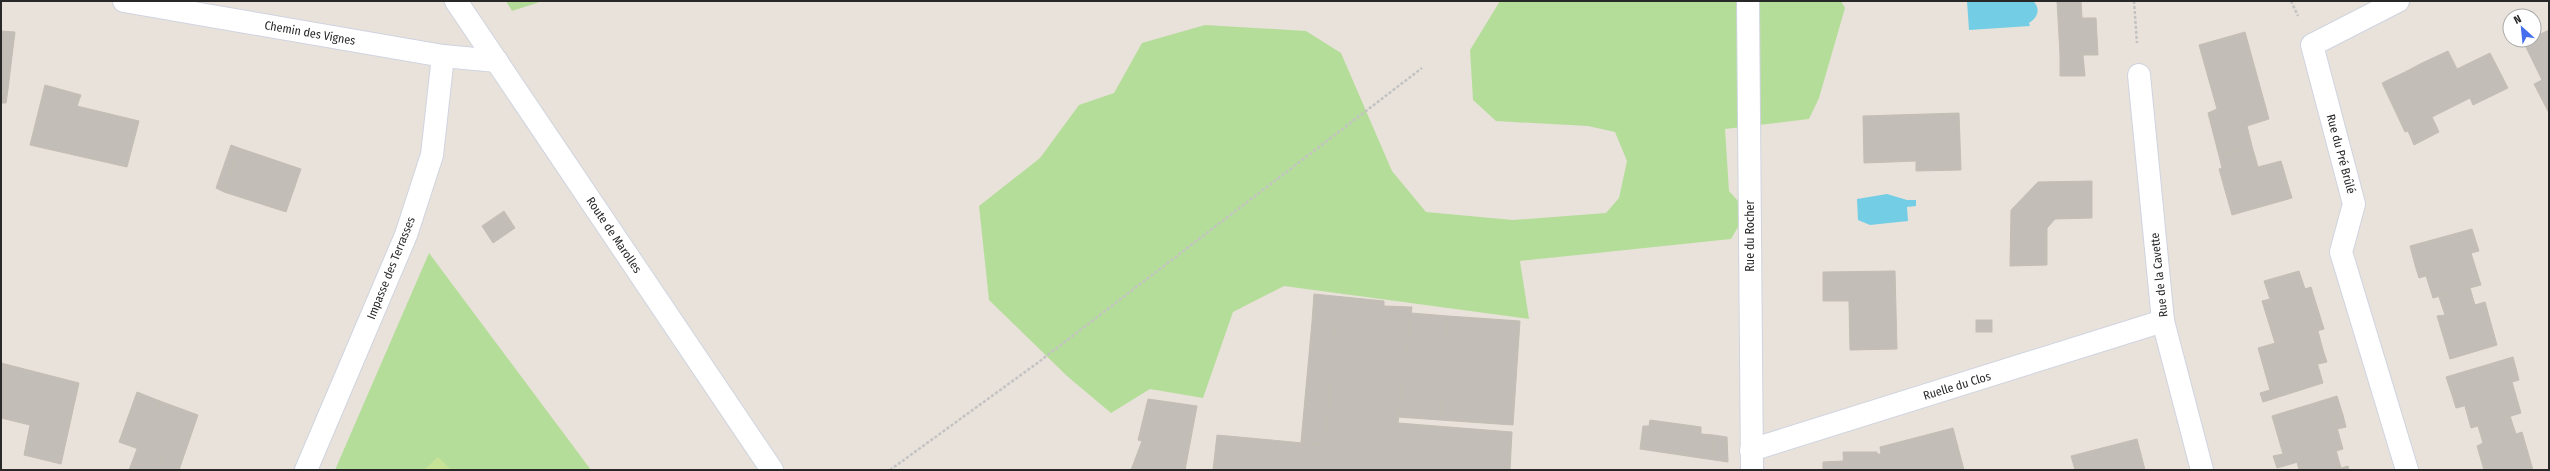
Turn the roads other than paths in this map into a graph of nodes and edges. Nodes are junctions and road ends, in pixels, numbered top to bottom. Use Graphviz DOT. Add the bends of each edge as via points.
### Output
graph roads {
  1 [pos="124,1"];
  2 [pos="456,1"];
  3 [pos="1748,1"];
  4 [pos="2398,1"];
  5 [pos="443,56"];
  6 [pos="497,61"];
  7 [pos="2139,75"];
  8 [pos="2163,321"];
  9 [pos="1752,460"];
  10 [pos="306,470"];
  11 [pos="772,470"];
  12 [pos="2202,470"];
  13 [pos="2407,470"];
  1 -- 5 [label="street, Chemin des Vignes"];
  2 -- 6 [label="street, Route de Marolles"];
  3 -- 9 [label="street, Rue du Rocher"];
  4 -- 13 [label="street, Rue du Pré Brûlé" via="2312,45 2354,204 2341,252"];
  5 -- 6 [label="street, Chemin des Vignes"];
  5 -- 10 [label="street, Impasse des Terrasses" via="432,155 406,235"];
  6 -- 11 [label="street, Route de Marolles"];
  7 -- 8 [label="street, Rue de la Cavette"];
  8 -- 9 [label="street, Ruelle du Clos"];
  8 -- 12 [label="street, Rue de la Cavette"];
}
